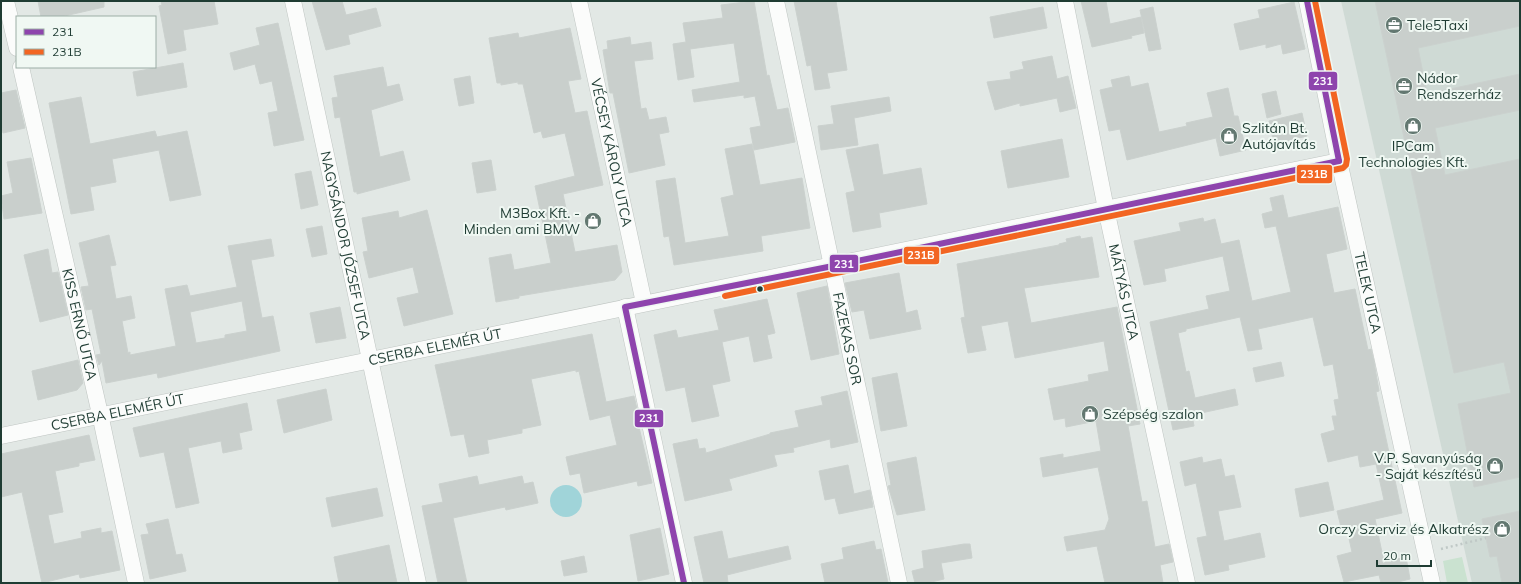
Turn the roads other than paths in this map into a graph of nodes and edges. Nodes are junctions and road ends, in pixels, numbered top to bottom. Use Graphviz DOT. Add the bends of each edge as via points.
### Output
graph roads {
  1 [pos="6,1"];
  2 [pos="293,1"];
  3 [pos="579,1"];
  4 [pos="776,1"];
  5 [pos="1065,1"];
  6 [pos="1307,1"];
  7 [pos="16,44"];
  8 [pos="21,68"];
  9 [pos="1339,161"];
  10 [pos="1106,209"];
  11 [pos="833,266"];
  12 [pos="644,303"];
  13 [pos="625,307"];
  14 [pos="371,360"];
  15 [pos="100,414"];
  16 [pos="1,436"];
  17 [pos="136,583"];
  18 [pos="418,583"];
  19 [pos="684,583"];
  20 [pos="899,583"];
  21 [pos="1187,583"];
  22 [pos="1432,583"];
  1 -- 7 [label="street"];
  2 -- 14 [label="street, NAGYSÁNDOR JÓZSEF UTCA"];
  3 -- 12 [label="street, VÉCSEY KÁROLY UTCA"];
  4 -- 11 [label="street, FAZEKAS SOR"];
  5 -- 10 [label="street, MÁTYÁS UTCA"];
  6 -- 9 [label="street, TELEK UTCA"];
  8 -- 15 [label="street, KISS ERNŐ UTCA"];
  9 -- 10 [label="street, CSERBA ELEMÉR ÚT"];
  9 -- 22 [label="street, TELEK UTCA"];
  10 -- 11 [label="street, CSERBA ELEMÉR ÚT"];
  10 -- 21 [label="street, MÁTYÁS UTCA"];
  11 -- 12 [label="street, CSERBA ELEMÉR ÚT"];
  11 -- 20 [label="street, FAZEKAS SOR"];
  12 -- 13 [label="street, CSERBA ELEMÉR ÚT"];
  13 -- 14 [label="street, CSERBA ELEMÉR ÚT"];
  13 -- 19 [label="street"];
  14 -- 15 [label="street, CSERBA ELEMÉR ÚT"];
  14 -- 18 [label="street, NAGYSÁNDOR JÓZSEF UTCA"];
  15 -- 16 [label="street, CSERBA ELEMÉR ÚT"];
  15 -- 17 [label="street, KISS ERNŐ UTCA"];
}
